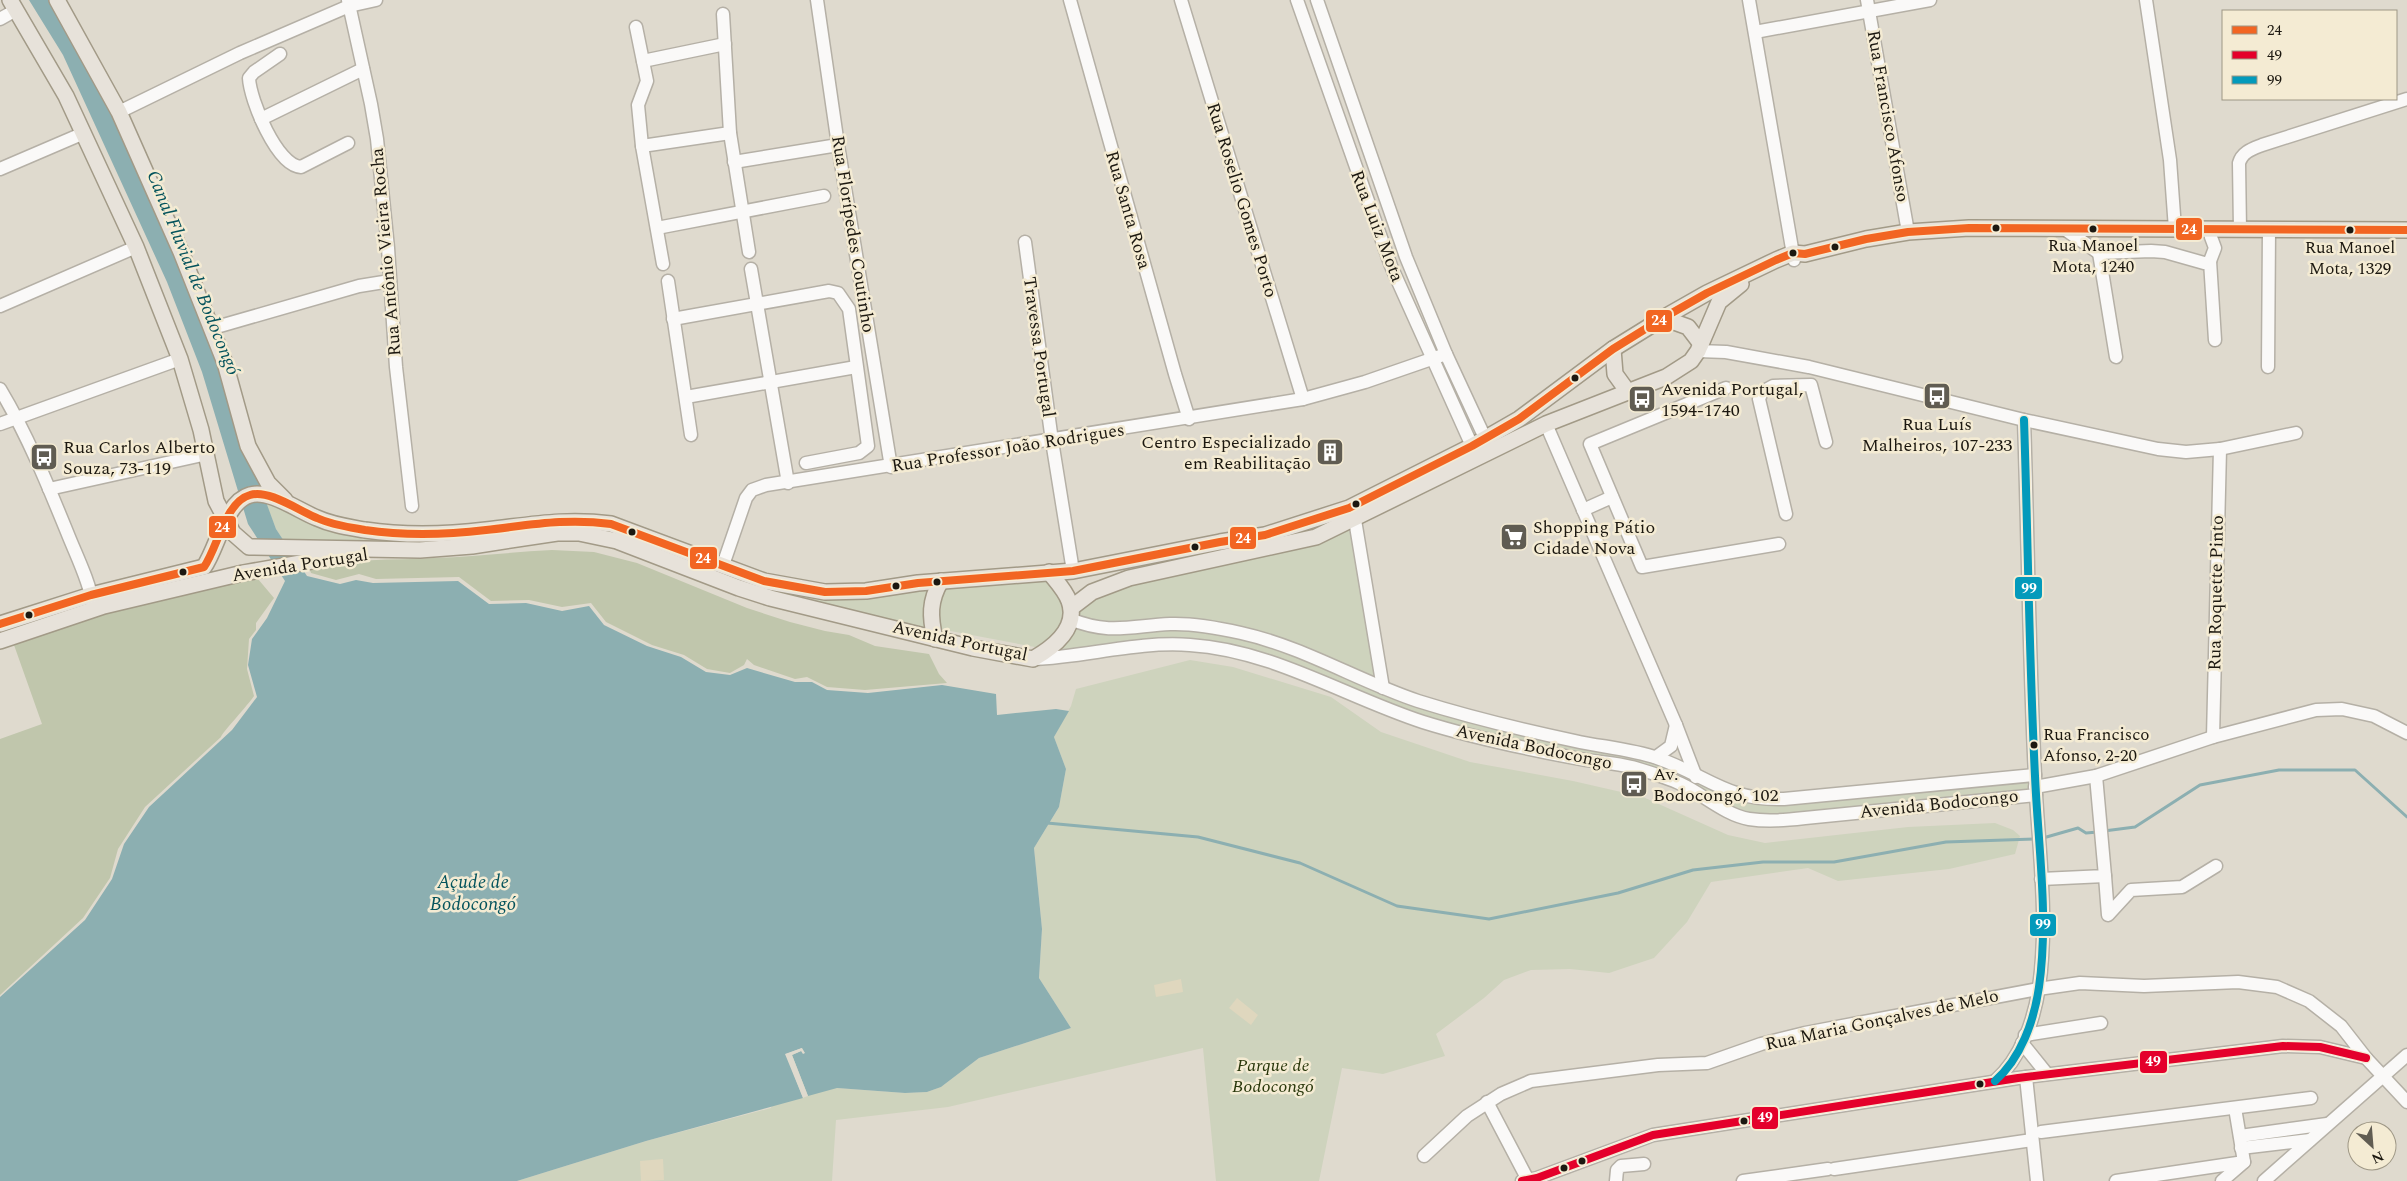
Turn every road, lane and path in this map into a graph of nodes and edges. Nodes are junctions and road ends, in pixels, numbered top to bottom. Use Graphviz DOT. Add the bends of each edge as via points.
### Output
graph roads {
  1 [pos="57,0"];
  2 [pos="376,0"];
  3 [pos="817,0"];
  4 [pos="1070,0"];
  5 [pos="1182,0"];
  6 [pos="1297,0"];
  7 [pos="1317,0"];
  8 [pos="1749,0"];
  9 [pos="1930,0"];
  10 [pos="2146,0"];
  11 [pos="348,3"];
  12 [pos="13,5"];
  13 [pos="1869,6"];
  14 [pos="724,14"];
  15 [pos="0,19"];
  16 [pos="636,27"];
  17 [pos="1755,32"];
  18 [pos="725,44"];
  19 [pos="280,54"];
  20 [pos="643,61"];
  21 [pos="363,69"];
  22 [pos="2407,98"];
  23 [pos="119,112"];
  24 [pos="261,118"];
  25 [pos="84,133"];
  26 [pos="730,133"];
  27 [pos="348,143"];
  28 [pos="642,146"];
  29 [pos="838,146"];
  30 [pos="734,162"];
  31 [pos="0,169"];
  32 [pos="824,196"];
  33 [pos="744,212"];
  34 [pos="657,228"];
  35 [pos="2063,228"];
  36 [pos="2175,229"];
  37 [pos="2208,229"];
  38 [pos="2240,230"];
  39 [pos="2269,230"];
  40 [pos="2407,230"];
  41 [pos="1908,232"];
  42 [pos="1025,242"];
  43 [pos="136,247"];
  44 [pos="750,252"];
  45 [pos="2099,253"];
  46 [pos="1797,256"];
  47 [pos="2210,261"];
  48 [pos="663,264"];
  49 [pos="751,269"];
  50 [pos="390,282"];
  51 [pos="668,282"];
  52 [pos="757,304"];
  53 [pos="0,306"];
  54 [pos="1663,318"];
  55 [pos="673,319"];
  56 [pos="213,328"];
  57 [pos="2215,340"];
  58 [pos="1699,348"];
  59 [pos="1614,349"];
  60 [pos="1446,354"];
  61 [pos="2116,357"];
  62 [pos="180,359"];
  63 [pos="1433,359"];
  64 [pos="856,367"];
  65 [pos="1809,367"];
  66 [pos="2268,367"];
  67 [pos="772,382"];
  68 [pos="1811,385"];
  69 [pos="1726,388"];
  70 [pos="0,389"];
  71 [pos="1628,392"];
  72 [pos="686,397"];
  73 [pos="1303,399"];
  74 [pos="17,417"];
  75 [pos="1189,419"];
  76 [pos="2024,420"];
  77 [pos="0,424"];
  78 [pos="1546,424"];
  79 [pos="2296,433"];
  80 [pos="692,435"];
  81 [pos="1052,441"];
  82 [pos="1479,442"];
  83 [pos="1826,442"];
  84 [pos="2220,449"];
  85 [pos="207,454"];
  86 [pos="806,463"];
  87 [pos="891,467"];
  88 [pos="788,483"];
  89 [pos="49,489"];
  90 [pos="1612,497"];
  91 [pos="290,505"];
  92 [pos="412,506"];
  93 [pos="1584,510"];
  94 [pos="1786,514"];
  95 [pos="1355,520"];
  96 [pos="229,527"];
  97 [pos="1779,544"];
  98 [pos="298,555"];
  99 [pos="723,565"];
  100 [pos="1073,571"];
  101 [pos="1049,572"];
  102 [pos="941,581"];
  103 [pos="92,602"];
  104 [pos="1070,614"];
  105 [pos="0,624"];
  106 [pos="935,639"];
  107 [pos="0,641"];
  108 [pos="1033,659"];
  109 [pos="1383,688"];
  110 [pos="1676,725"];
  111 [pos="2407,733"];
  112 [pos="2213,736"];
  113 [pos="1656,757"];
  114 [pos="2096,776"];
  115 [pos="1696,777"];
  116 [pos="2035,786"];
  117 [pos="2216,866"];
  118 [pos="2105,876"];
  119 [pos="2041,879"];
  120 [pos="2038,989"];
  121 [pos="2101,1024"];
  122 [pos="2023,1039"];
  123 [pos="2407,1055"];
  124 [pos="2366,1058"];
  125 [pos="2047,1074"];
  126 [pos="2382,1075"];
  127 [pos="2022,1078"];
  128 [pos="1995,1082"];
  129 [pos="2311,1098"];
  130 [pos="1487,1102"];
  131 [pos="2407,1102"];
  132 [pos="2235,1108"];
  133 [pos="2327,1124"];
  134 [pos="2035,1134"];
  135 [pos="2310,1140"];
  136 [pos="2240,1142"];
  137 [pos="1424,1156"];
  138 [pos="2244,1162"];
  139 [pos="1644,1164"];
  140 [pos="1532,1180"];
  141 [pos="1616,1181"];
  142 [pos="1743,1181"];
  143 [pos="2037,1181"];
  144 [pos="2116,1181"];
  145 [pos="2222,1181"];
  146 [pos="2264,1181"];
  1 -- 23 [label="main road"];
  2 -- 11 [label="street"];
  3 -- 29 [label="street, Rua Florípedes Coutinho"];
  4 -- 75 [label="street, Rua Santa Rosa"];
  5 -- 73 [label="street, Rua Roselio Gomes Porto"];
  6 -- 63 [label="street, Rua Luiz Mota" via="1378,231"];
  7 -- 60 [label="street, Rua Luiz Mota" via="1390,213"];
  8 -- 17 [label="street"];
  9 -- 13 [label="street"];
  10 -- 36 [label="street" via="2170,160"];
  11 -- 21 [label="street, Rua Antônio Vieira Rocha"];
  11 -- 23 [label="street"];
  12 -- 15 [label="street"];
  12 -- 25 [label="main road"];
  13 -- 17 [label="street"];
  13 -- 41 [label="street, Rua Francisco Afonso"];
  14 -- 18 [label="street"];
  16 -- 20 [label="street"];
  17 -- 46 [label="street"];
  18 -- 20 [label="street"];
  18 -- 26 [label="street"];
  19 -- 24 [label="street" via="249,78 252,97"];
  20 -- 28 [label="street" via="647,81 638,105"];
  21 -- 24 [label="street"];
  21 -- 50 [label="street, Rua Antônio Vieira Rocha" via="376,139"];
  22 -- 38 [label="street" via="2245,152 2239,163"];
  23 -- 56 [label="main road"];
  24 -- 27 [label="street" via="281,153 296,167"];
  25 -- 31 [label="street"];
  25 -- 43 [label="main road"];
  26 -- 28 [label="street"];
  26 -- 30 [label="street"];
  28 -- 34 [label="street"];
  29 -- 30 [label="street"];
  29 -- 87 [label="street, Rua Florípedes Coutinho"];
  30 -- 33 [label="street"];
  32 -- 33 [label="street"];
  33 -- 34 [label="street"];
  33 -- 44 [label="street"];
  34 -- 48 [label="street"];
  35 -- 36 [label="main road"];
  35 -- 41 [label="main road"];
  35 -- 45 [label="street"];
  36 -- 37 [label="main road"];
  37 -- 38 [label="main road"];
  37 -- 47 [label="street" via="2216,248"];
  38 -- 39 [label="main road"];
  39 -- 40 [label="main road"];
  39 -- 66 [label="street"];
  41 -- 46 [label="main road"];
  42 -- 81 [label="street, Travessa Portugal"];
  43 -- 53 [label="street"];
  43 -- 62 [label="main road"];
  45 -- 47 [label="street" via="2165,252 2196,262"];
  45 -- 61 [label="street"];
  46 -- 54 [label="main road, Avenida Portugal" via="1738,278"];
  46 -- 58 [label="main road, Avenida Portugal" via="1735,288 1719,302"];
  47 -- 57 [label="street"];
  49 -- 52 [label="street"];
  50 -- 56 [label="street" via="359,286"];
  50 -- 92 [label="street, Rua Antônio Vieira Rocha"];
  51 -- 55 [label="street"];
  52 -- 55 [label="street"];
  52 -- 64 [label="street" via="830,291 838,293 849,309"];
  52 -- 67 [label="street"];
  54 -- 58 [label="main road" via="1688,327 1698,338"];
  54 -- 59 [label="main road, Avenida Portugal"];
  55 -- 72 [label="street"];
  56 -- 91 [label="main road" via="248,446 268,483"];
  58 -- 65 [label="street"];
  58 -- 71 [label="main road, Avenida Portugal" via="1682,368"];
  59 -- 71 [label="main road" via="1615,374"];
  59 -- 82 [label="main road, Avenida Portugal" via="1518,419"];
  60 -- 63 [label="street, Rua Professor João Rodrigues"];
  60 -- 82 [label="street, Rua Luiz Mota"];
  62 -- 74 [label="street"];
  62 -- 85 [label="main road"];
  63 -- 73 [label="street, Rua Professor João Rodrigues"];
  63 -- 82 [label="street, Rua Luiz Mota"];
  64 -- 67 [label="street"];
  64 -- 86 [label="street" via="868,446 843,458"];
  65 -- 68 [label="street"];
  65 -- 76 [label="street"];
  67 -- 72 [label="street"];
  67 -- 88 [label="street"];
  68 -- 83 [label="street"];
  68 -- 94 [label="street" via="1773,386 1760,395"];
  69 -- 90 [label="street" via="1590,444"];
  70 -- 74 [label="street"];
  71 -- 78 [label="main road, Avenida Portugal"];
  72 -- 80 [label="street"];
  73 -- 75 [label="street, Rua Professor João Rodrigues"];
  74 -- 77 [label="street"];
  74 -- 89 [label="street"];
  75 -- 81 [label="street, Rua Professor João Rodrigues"];
  76 -- 84 [label="street" via="2158,449 2186,452"];
  76 -- 116 [label="street"];
  78 -- 93 [label="street"];
  78 -- 95 [label="main road, Avenida Portugal"];
  79 -- 84 [label="street"];
  81 -- 87 [label="street, Rua Professor João Rodrigues"];
  81 -- 100 [label="street, Travessa Portugal"];
  82 -- 100 [label="main road, Avenida Portugal" via="1349,508 1290,529"];
  84 -- 112 [label="street, Rua Roquette Pinto"];
  85 -- 89 [label="street"];
  85 -- 96 [label="main road" via="216,501"];
  87 -- 88 [label="street, Rua Professor João Rodrigues"];
  88 -- 99 [label="street, Rua Professor João Rodrigues" via="752,490 746,498"];
  89 -- 103 [label="street"];
  90 -- 93 [label="street"];
  90 -- 97 [label="street" via="1642,567"];
  91 -- 96 [label="main road, Avenida Portugal" via="267,496 248,495 233,507"];
  91 -- 99 [label="main road, Avenida Portugal" via="317,519 344,527 402,535 485,530 553,521 611,524"];
  93 -- 110 [label="street"];
  95 -- 104 [label="main road, Avenida Portugal" via="1300,542 1129,578 1092,592"];
  95 -- 109 [label="street"];
  96 -- 98 [label="main road, Avenida Portugal" via="249,546"];
  96 -- 103 [label="main road, Avenida Portugal" via="204,567"];
  98 -- 103 [label="main road, Avenida Portugal" via="243,573"];
  98 -- 106 [label="main road, Avenida Portugal" via="472,546 557,533 579,533 599,536 770,598"];
  99 -- 102 [label="main road, Avenida Portugal" via="764,581 825,592 866,591"];
  100 -- 101 [label="main road, Avenida Portugal"];
  101 -- 102 [label="main road, Avenida Portugal"];
  101 -- 104 [label="main road" via="1064,591"];
  102 -- 106 [label="main road" via="936,589 930,618"];
  103 -- 105 [label="main road, Avenida Portugal"];
  103 -- 107 [label="main road, Avenida Portugal"];
  104 -- 108 [label="main road, Avenida Portugal" via="1066,632 1059,641"];
  104 -- 109 [label="street, Avenida Bodocongo" via="1089,627 1106,630 1171,624 1243,634 1307,653"];
  106 -- 108 [label="main road, Avenida Portugal"];
  108 -- 116 [label="street, Avenida Bodocongo" via="1067,658 1159,645 1222,649 1263,660 1423,722 1656,775 1681,784 1748,819 1805,818"];
  109 -- 113 [label="street, Avenida Bodocongo" via="1540,734"];
  110 -- 113 [label="street" via="1672,746"];
  110 -- 115 [label="street"];
  111 -- 112 [label="street, Avenida Bodocongo" via="2374,716 2342,709 2316,710"];
  112 -- 114 [label="street, Avenida Bodocongo"];
  113 -- 115 [label="street, Avenida Bodocongo"];
  114 -- 116 [label="street, Avenida Bodocongo"];
  114 -- 118 [label="street"];
  115 -- 116 [label="street, Avenida Bodocongo" via="1730,793 1766,800"];
  116 -- 119 [label="street"];
  117 -- 118 [label="street" via="2182,887 2131,890 2108,915"];
  118 -- 119 [label="street"];
  119 -- 120 [label="street" via="2042,962"];
  120 -- 122 [label="street" via="2034,1012"];
  120 -- 124 [label="street, Rua Maria Gonçalves de Melo" via="2080,983 2144,986 2238,982 2277,987 2322,1010 2341,1026"];
  120 -- 130 [label="street, Rua Maria Gonçalves de Melo" via="1805,1032 1706,1063 1658,1064 1530,1081"];
  121 -- 122 [label="street"];
  122 -- 125 [label="street"];
  122 -- 128 [label="street" via="2009,1067"];
  123 -- 126 [label="street"];
  124 -- 125 [label="street" via="2320,1047 2283,1046"];
  124 -- 126 [label="street, Rua Maria Gonçalves de Melo"];
  125 -- 127 [label="street"];
  126 -- 131 [label="street, Rua Maria Gonçalves de Melo"];
  126 -- 133 [label="street"];
  127 -- 128 [label="street"];
  127 -- 134 [label="street"];
  128 -- 140 [label="street" via="1653,1135"];
  129 -- 132 [label="street"];
  130 -- 137 [label="street, Rua Maria Gonçalves de Melo"];
  130 -- 140 [label="street"];
  132 -- 134 [label="street"];
  132 -- 136 [label="street"];
  133 -- 135 [label="street"];
  133 -- 136 [label="street"];
  134 -- 142 [label="street"];
  134 -- 143 [label="street"];
  135 -- 136 [label="street"];
  135 -- 146 [label="street"];
  136 -- 138 [label="street"];
  138 -- 144 [label="street"];
  138 -- 145 [label="street"];
  139 -- 141 [label="street" via="1621,1166"];
}
